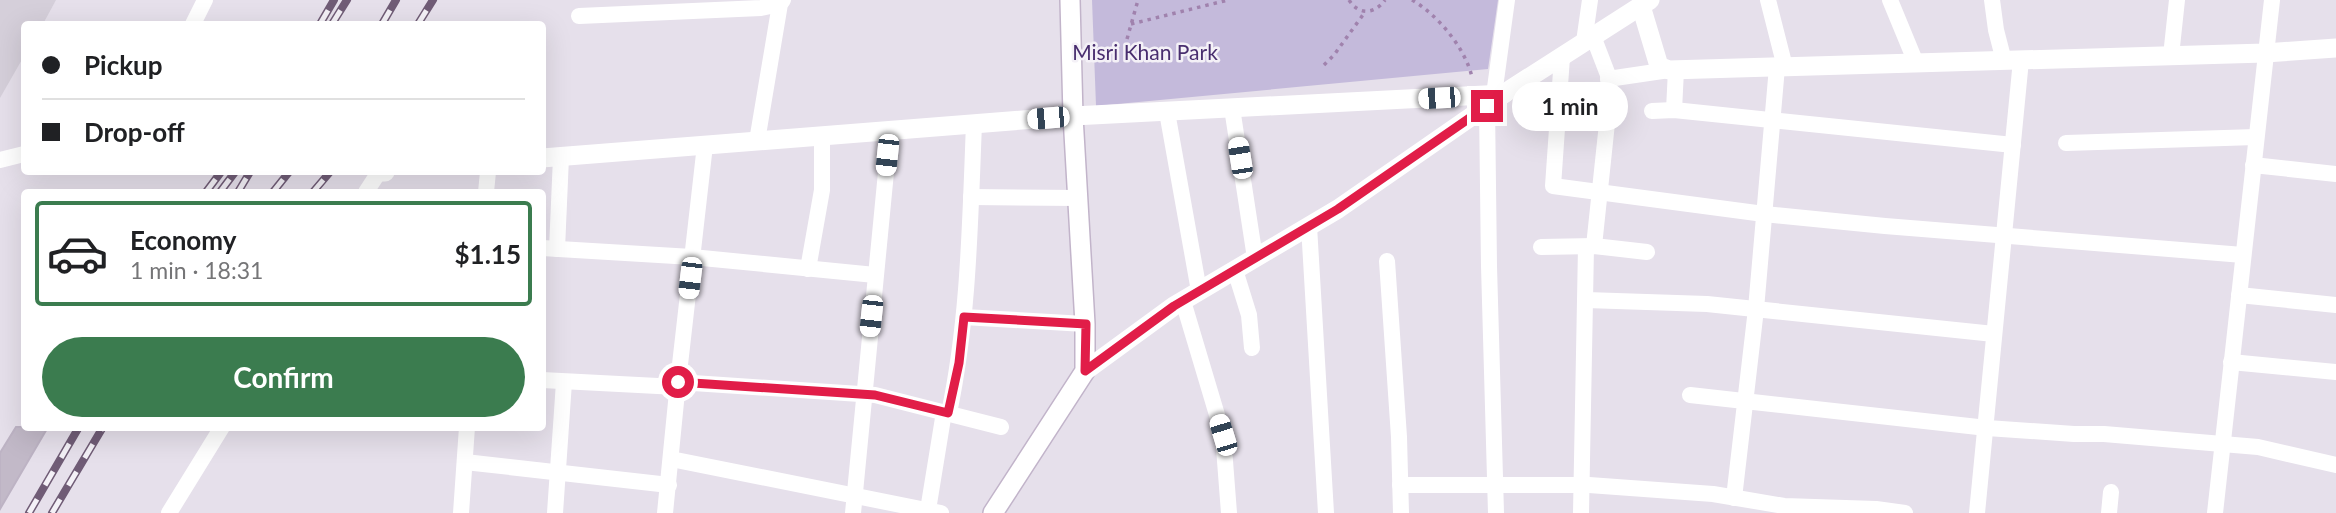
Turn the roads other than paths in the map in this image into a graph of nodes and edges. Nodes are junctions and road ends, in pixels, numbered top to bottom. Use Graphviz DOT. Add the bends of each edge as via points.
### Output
graph roads {
  1 [pos="205,0"];
  2 [pos="1070,0"];
  3 [pos="1507,0"];
  4 [pos="1590,0"];
  5 [pos="1768,0"];
  6 [pos="1890,0"];
  7 [pos="1992,0"];
  8 [pos="2178,0"];
  9 [pos="2272,0"];
  10 [pos="781,2"];
  11 [pos="1645,3"];
  12 [pos="695,5"];
  13 [pos="579,16"];
  14 [pos="194,21"];
  15 [pos="1589,39"];
  16 [pos="2336,48"];
  17 [pos="2265,53"];
  18 [pos="2171,56"];
  19 [pos="1562,57"];
  20 [pos="2012,60"];
  21 [pos="1916,63"];
  22 [pos="1781,67"];
  23 [pos="1672,70"];
  24 [pos="1608,79"];
  25 [pos="1490,97"];
  26 [pos="1232,108"];
  27 [pos="1674,110"];
  28 [pos="1652,111"];
  29 [pos="1167,112"];
  30 [pos="1073,116"];
  31 [pos="1773,120"];
  32 [pos="974,124"];
  33 [pos="890,131"];
  34 [pos="822,136"];
  35 [pos="2256,137"];
  36 [pos="757,141"];
  37 [pos="2066,143"];
  38 [pos="705,145"];
  39 [pos="2013,145"];
  40 [pos="21,155"];
  41 [pos="552,158"];
  42 [pos="0,160"];
  43 [pos="2253,165"];
  44 [pos="2336,174"];
  45 [pos="1599,192"];
  46 [pos="971,197"];
  47 [pos="1079,198"];
  48 [pos="1765,214"];
  49 [pos="1309,226"];
  50 [pos="2005,237"];
  51 [pos="1541,247"];
  52 [pos="1590,247"];
  53 [pos="550,249"];
  54 [pos="1647,253"];
  55 [pos="2243,255"];
  56 [pos="692,257"];
  57 [pos="1255,258"];
  58 [pos="1387,261"];
  59 [pos="808,269"];
  60 [pos="1235,270"];
  61 [pos="875,275"];
  62 [pos="2239,295"];
  63 [pos="1191,296"];
  64 [pos="1586,300"];
  65 [pos="2336,305"];
  66 [pos="1756,309"];
  67 [pos="964,317"];
  68 [pos="1086,324"];
  69 [pos="1994,334"];
  70 [pos="1252,348"];
  71 [pos="2231,362"];
  72 [pos="1085,371"];
  73 [pos="2336,372"];
  74 [pos="546,380"];
  75 [pos="564,382"];
  76 [pos="677,385"];
  77 [pos="863,395"];
  78 [pos="1689,395"];
  79 [pos="1745,402"];
  80 [pos="946,412"];
  81 [pos="1001,427"];
  82 [pos="1987,428"];
  83 [pos="220,431"];
  84 [pos="467,431"];
  85 [pos="2223,443"];
  86 [pos="671,459"];
  87 [pos="465,462"];
  88 [pos="2336,465"];
  89 [pos="558,472"];
  90 [pos="669,485"];
  91 [pos="1400,485"];
  92 [pos="1582,485"];
  93 [pos="1497,486"];
  94 [pos="2111,492"];
  95 [pos="1734,498"];
  96 [pos="854,505"];
  97 [pos="997,511"];
  98 [pos="935,512"];
  99 [pos="169,513"];
  100 [pos="461,513"];
  101 [pos="555,513"];
  102 [pos="665,513"];
  103 [pos="1229,513"];
  104 [pos="1326,513"];
  105 [pos="1401,513"];
  106 [pos="1496,513"];
  107 [pos="1581,513"];
  108 [pos="1905,513"];
  109 [pos="1977,513"];
  110 [pos="2109,513"];
  111 [pos="2215,513"];
  1 -- 14 [label="street"];
  2 -- 30 [label="street"];
  3 -- 25 [label="street"];
  4 -- 15 [label="street"];
  5 -- 22 [label="street"];
  6 -- 21 [label="street"];
  7 -- 20 [label="street" via="1996,30"];
  8 -- 18 [label="street"];
  9 -- 17 [label="street"];
  10 -- 12 [label="street" via="761,8"];
  10 -- 36 [label="street"];
  11 -- 15 [label="street"];
  11 -- 23 [label="street" via="1659,66"];
  12 -- 13 [label="street"];
  15 -- 19 [label="street"];
  15 -- 24 [label="street"];
  16 -- 17 [label="street"];
  17 -- 18 [label="street"];
  17 -- 35 [label="street"];
  18 -- 20 [label="street"];
  19 -- 25 [label="street"];
  19 -- 45 [label="street" via="1553,186"];
  20 -- 21 [label="street"];
  20 -- 39 [label="street"];
  21 -- 22 [label="street"];
  22 -- 23 [label="street"];
  22 -- 31 [label="street"];
  23 -- 24 [label="street"];
  23 -- 27 [label="street"];
  24 -- 45 [label="street"];
  25 -- 26 [label="street"];
  25 -- 49 [label="street"];
  25 -- 93 [label="street" via="1489,266"];
  26 -- 29 [label="street"];
  26 -- 57 [label="street"];
  27 -- 28 [label="street"];
  27 -- 31 [label="street"];
  29 -- 30 [label="street"];
  29 -- 63 [label="street"];
  30 -- 32 [label="street"];
  30 -- 47 [label="street"];
  31 -- 39 [label="street"];
  31 -- 48 [label="street"];
  32 -- 33 [label="street"];
  32 -- 46 [label="street"];
  33 -- 34 [label="street"];
  33 -- 61 [label="street"];
  34 -- 36 [label="street"];
  34 -- 59 [label="street" via="822,190"];
  35 -- 37 [label="street"];
  35 -- 43 [label="street"];
  36 -- 38 [label="street"];
  38 -- 41 [label="street"];
  38 -- 56 [label="street"];
  39 -- 50 [label="street"];
  40 -- 42 [label="street"];
  41 -- 53 [label="street"];
  43 -- 44 [label="street"];
  43 -- 55 [label="street"];
  45 -- 48 [label="street"];
  45 -- 52 [label="street"];
  46 -- 47 [label="street"];
  46 -- 67 [label="street"];
  47 -- 68 [label="street"];
  48 -- 50 [label="street"];
  48 -- 66 [label="street"];
  49 -- 57 [label="street"];
  49 -- 104 [label="street"];
  50 -- 55 [label="street"];
  50 -- 69 [label="street"];
  51 -- 52 [label="street"];
  52 -- 54 [label="street"];
  52 -- 64 [label="street"];
  53 -- 56 [label="street"];
  55 -- 62 [label="street"];
  56 -- 59 [label="street"];
  56 -- 76 [label="street"];
  57 -- 60 [label="street"];
  58 -- 91 [label="street"];
  59 -- 61 [label="street"];
  60 -- 63 [label="street"];
  60 -- 70 [label="street" via="1249,315"];
  61 -- 77 [label="street"];
  62 -- 65 [label="street"];
  62 -- 71 [label="street"];
  63 -- 72 [label="street"];
  63 -- 103 [label="street" via="1223,435"];
  64 -- 66 [label="street"];
  64 -- 92 [label="street"];
  66 -- 69 [label="street"];
  66 -- 79 [label="street"];
  67 -- 68 [label="street"];
  67 -- 80 [label="street" via="959,363"];
  68 -- 72 [label="street"];
  69 -- 82 [label="street"];
  71 -- 73 [label="street"];
  71 -- 85 [label="street"];
  72 -- 97 [label="street"];
  74 -- 75 [label="street"];
  75 -- 76 [label="street"];
  75 -- 89 [label="street"];
  76 -- 77 [label="street"];
  76 -- 86 [label="street"];
  77 -- 80 [label="street"];
  77 -- 96 [label="street"];
  78 -- 79 [label="street"];
  79 -- 82 [label="street"];
  79 -- 95 [label="street"];
  80 -- 81 [label="street"];
  80 -- 98 [label="street"];
  82 -- 85 [label="street"];
  82 -- 109 [label="street"];
  83 -- 99 [label="street"];
  84 -- 87 [label="street"];
  85 -- 88 [label="street"];
  85 -- 111 [label="street"];
  86 -- 90 [label="street"];
  86 -- 96 [label="street"];
  87 -- 89 [label="street"];
  87 -- 100 [label="street"];
  89 -- 90 [label="street"];
  89 -- 101 [label="street"];
  90 -- 102 [label="street"];
  91 -- 93 [label="street"];
  91 -- 105 [label="street"];
  92 -- 93 [label="street"];
  92 -- 95 [label="street"];
  92 -- 107 [label="street"];
  93 -- 106 [label="street"];
  94 -- 110 [label="street"];
  95 -- 108 [label="street" via="1784,506"];
  96 -- 98 [label="street"];
}
